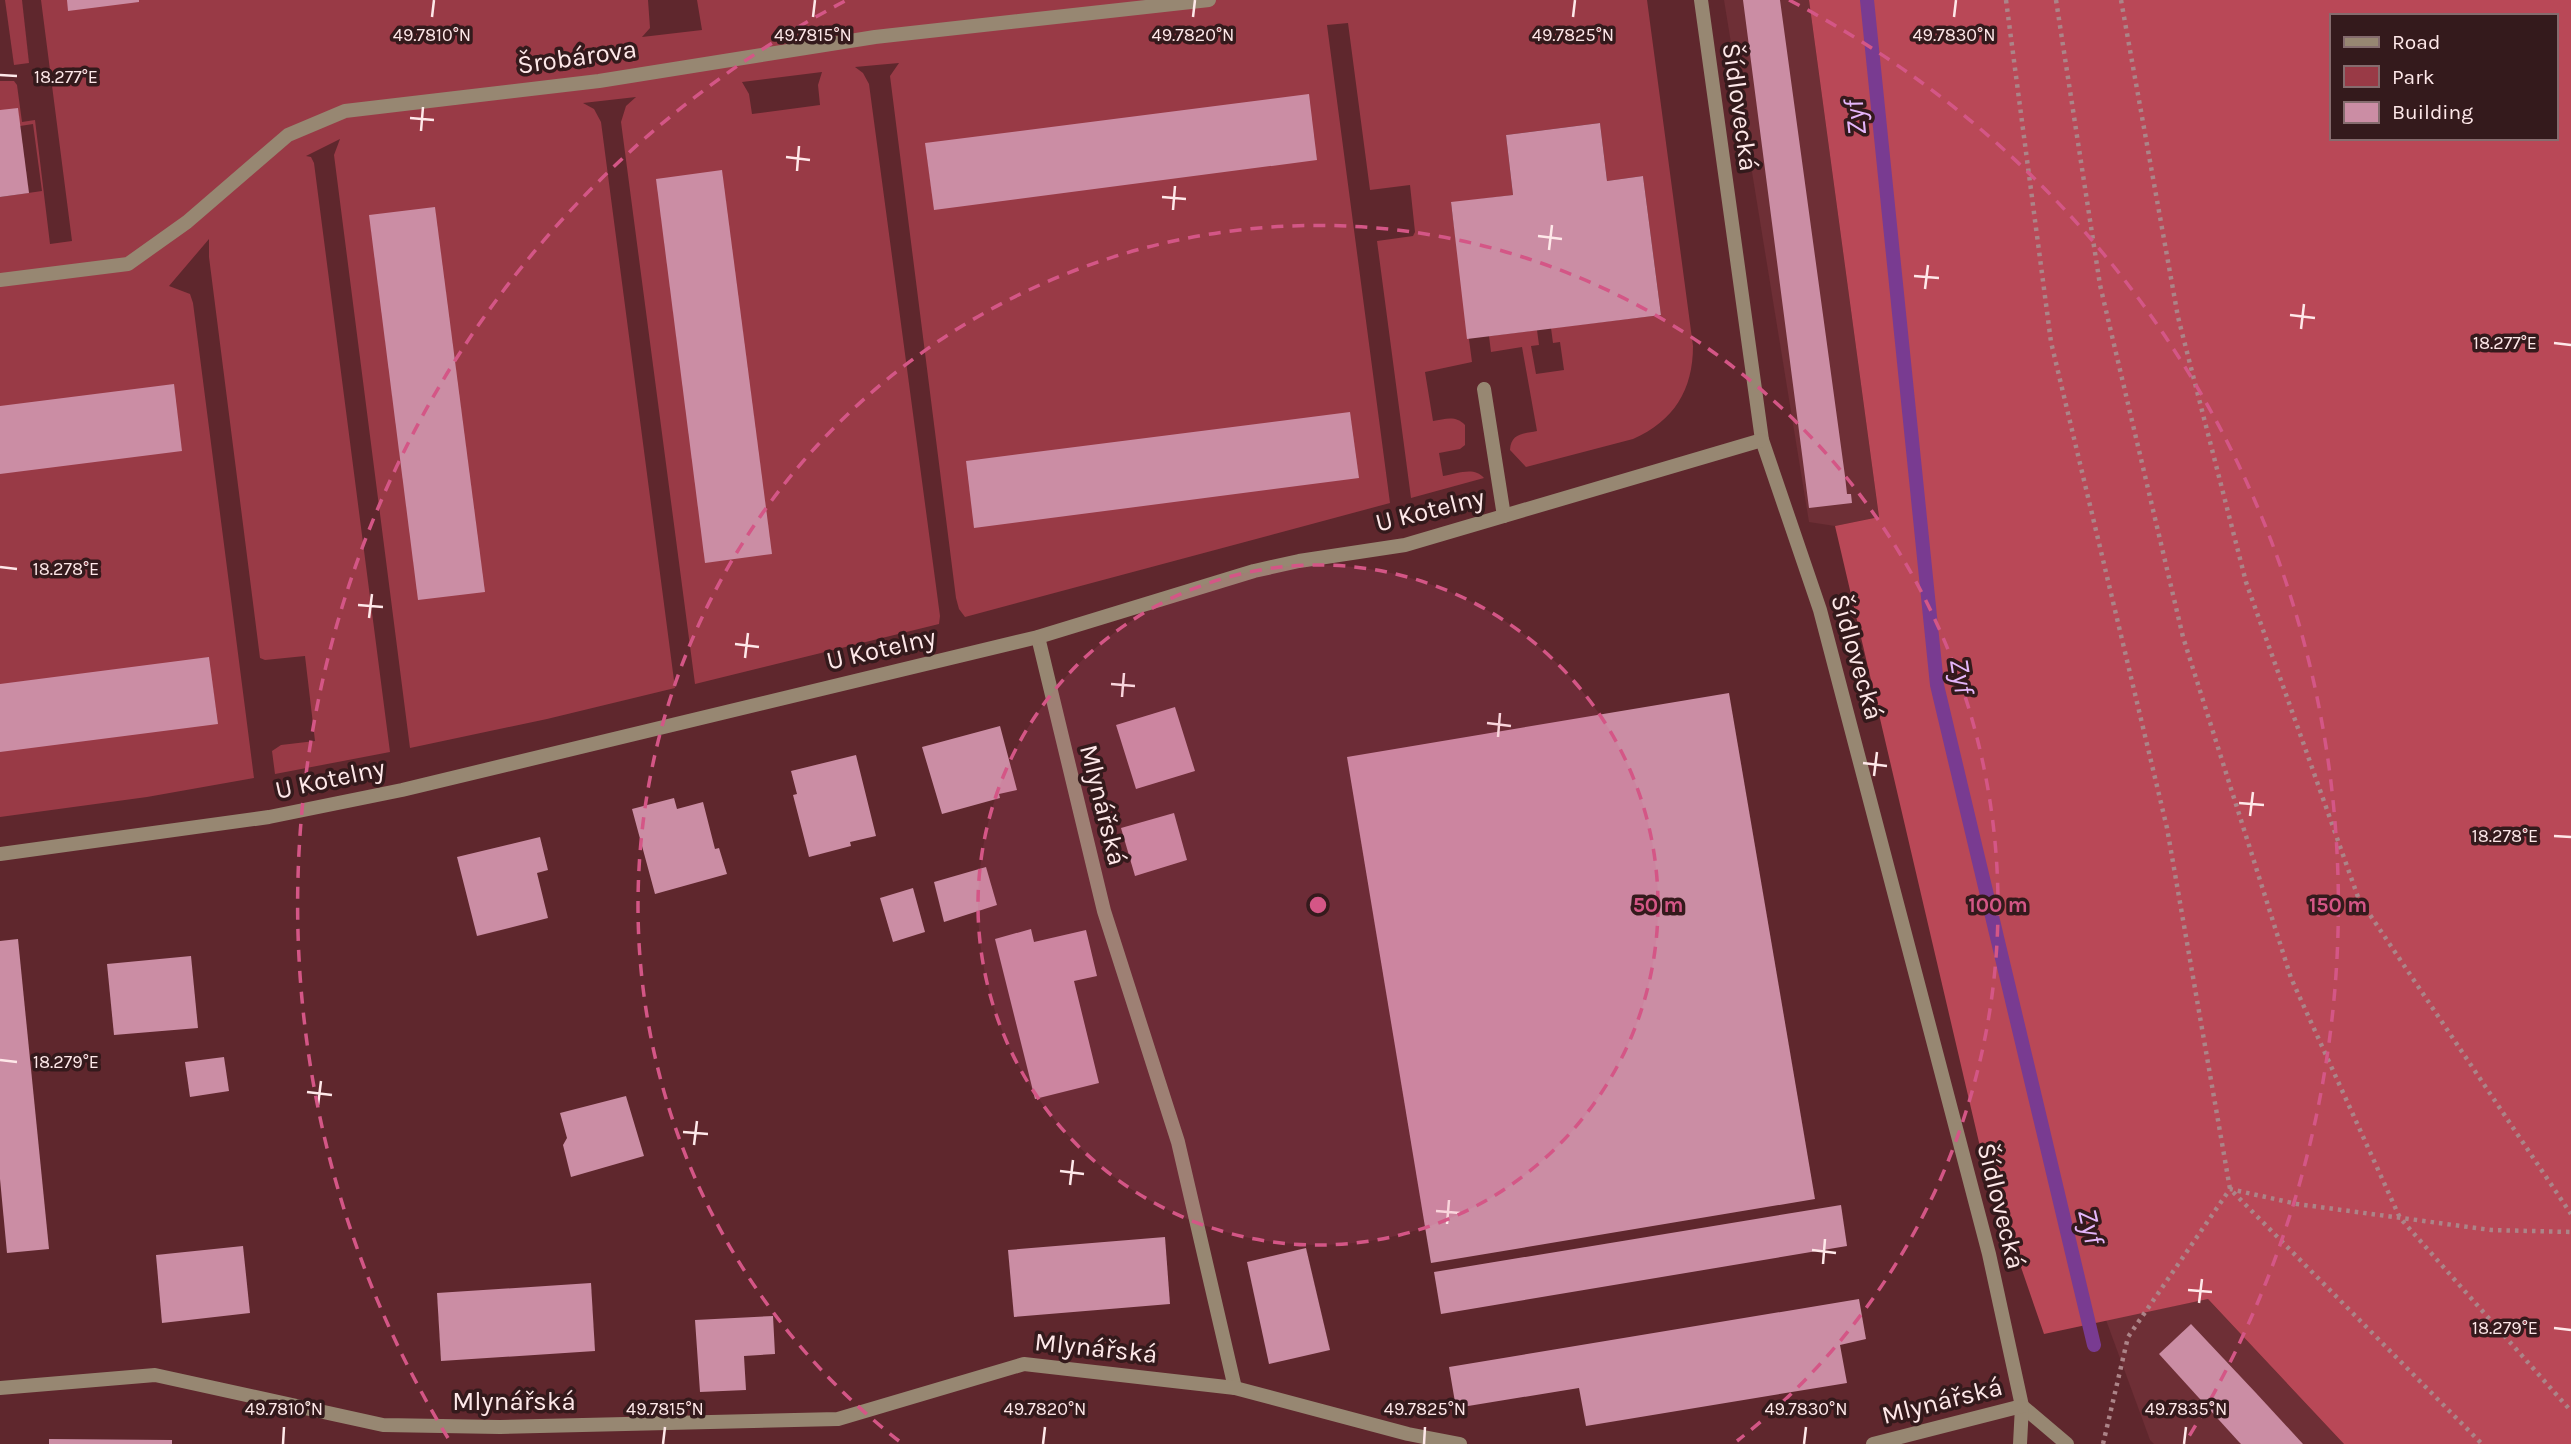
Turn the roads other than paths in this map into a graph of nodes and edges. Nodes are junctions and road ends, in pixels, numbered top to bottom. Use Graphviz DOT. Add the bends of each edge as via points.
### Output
graph roads {
  1 [pos="1209,0"];
  2 [pos="1701,0"];
  3 [pos="0,280"];
  4 [pos="1484,389"];
  5 [pos="1762,440"];
  6 [pos="1504,516"];
  7 [pos="1038,637"];
  8 [pos="0,854"];
  9 [pos="0,1388"];
  10 [pos="1236,1388"];
  11 [pos="2022,1406"];
  12 [pos="1460,1444"];
  13 [pos="1873,1444"];
  14 [pos="2020,1444"];
  15 [pos="2067,1444"];
  1 -- 3 [label="street, Šrobárova" via="876,37 599,80 345,111 288,135 187,222 128,264"];
  2 -- 5 [label="street, Šídlovecká"];
  4 -- 6 [label="street"];
  5 -- 6 [label="street, U Kotelny"];
  5 -- 11 [label="street, Šídlovecká" via="1827,636 1989,1254"];
  6 -- 7 [label="street, U Kotelny" via="1405,545 1254,571"];
  7 -- 8 [label="street, U Kotelny" via="402,790 269,817"];
  7 -- 10 [label="street, Mlynářská" via="1104,911 1178,1142"];
  9 -- 10 [label="street, Mlynářská" via="155,1375 383,1425 500,1427 838,1419 1024,1364"];
  10 -- 12 [label="street, Mlynářská"];
  11 -- 13 [label="street, Mlynářská"];
  11 -- 14 [label="street, Šídlovecká"];
  11 -- 15 [label="street"];
}
